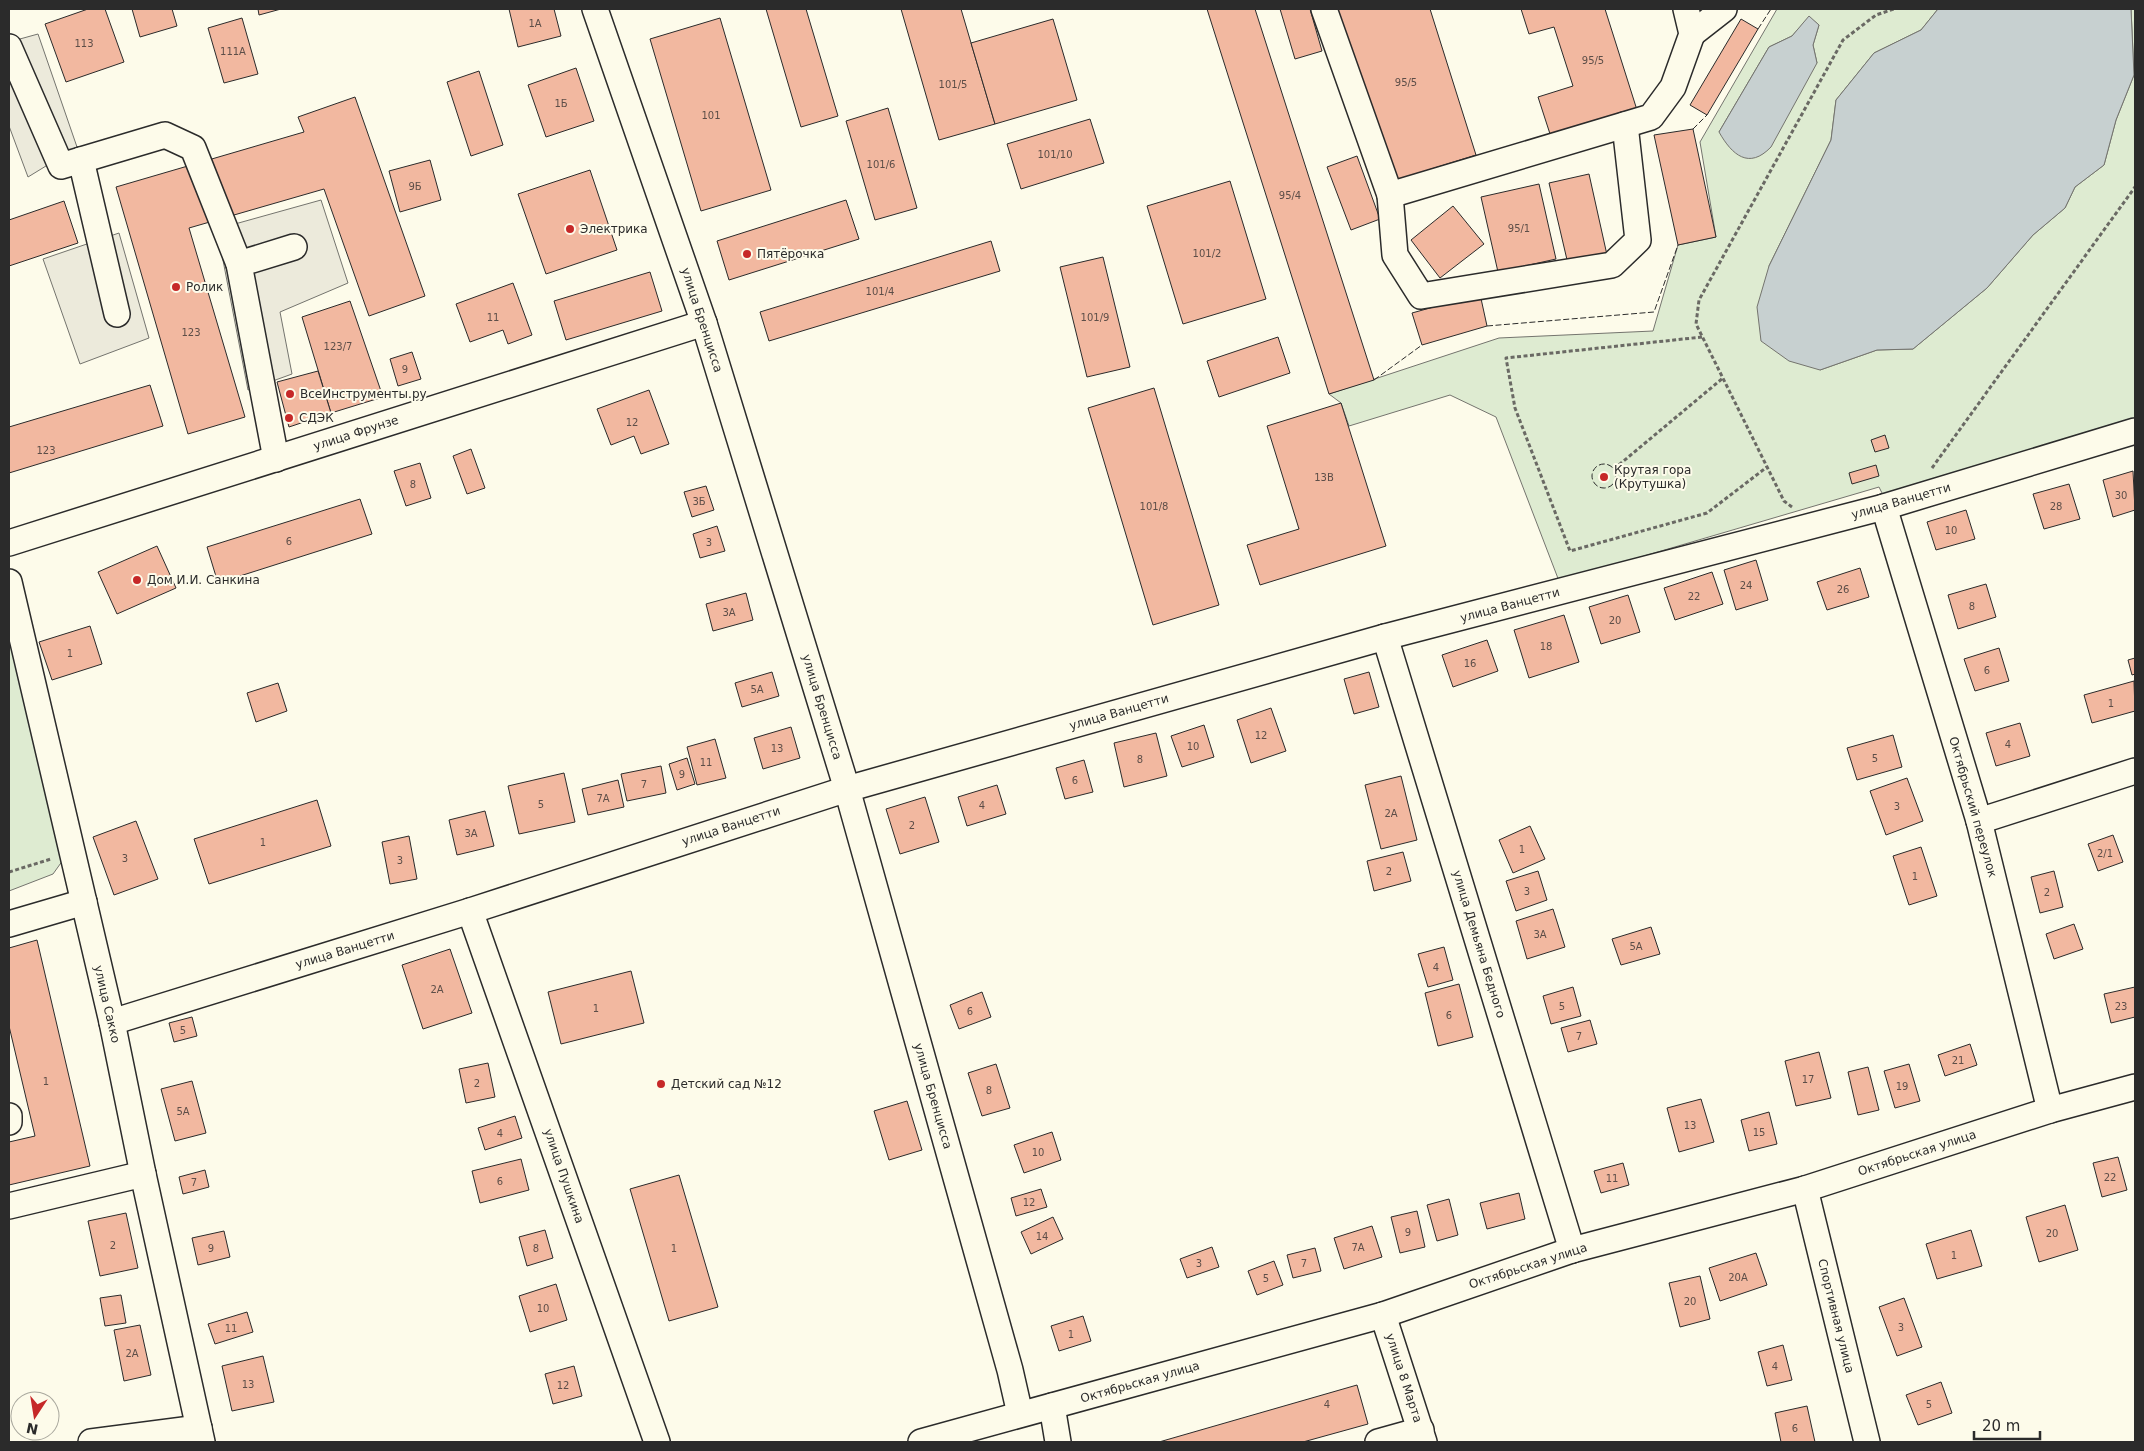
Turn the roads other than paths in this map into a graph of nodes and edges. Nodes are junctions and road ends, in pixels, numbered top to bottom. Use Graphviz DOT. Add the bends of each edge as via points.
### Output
graph roads {
  1 [pos="594,9"];
  2 [pos="1324,9"];
  3 [pos="1686,9"];
  4 [pos="1724,9"];
  5 [pos="1692,34"];
  6 [pos="9,47"];
  7 [pos="1625,125"];
  8 [pos="81,160"];
  9 [pos="1390,195"];
  10 [pos="294,247"];
  11 [pos="239,264"];
  12 [pos="117,314"];
  13 [pos="704,323"];
  14 [pos="2135,431"];
  15 [pos="276,458"];
  16 [pos="1884,507"];
  17 [pos="9,543"];
  18 [pos="9,582"];
  19 [pos="1385,637"];
  20 [pos="2135,771"];
  21 [pos="847,789"];
  22 [pos="1979,820"];
  23 [pos="84,902"];
  24 [pos="470,911"];
  25 [pos="9,924"];
  26 [pos="112,1022"];
  27 [pos="2135,1087"];
  28 [pos="2050,1110"];
  29 [pos="9,1116"];
  30 [pos="9,1122"];
  31 [pos="143,1174"];
  32 [pos="1805,1190"];
  33 [pos="9,1206"];
  34 [pos="1572,1250"];
  35 [pos="1383,1314"];
  36 [pos="1052,1406"];
  37 [pos="1020,1414"];
  38 [pos="201,1435"];
  39 [pos="1422,1436"];
  40 [pos="91,1442"];
  41 [pos="657,1442"];
  42 [pos="921,1442"];
  43 [pos="1058,1442"];
  44 [pos="1378,1442"];
  45 [pos="1867,1442"];
  1 -- 13 [label="street, улица Бренцисса"];
  2 -- 9 [label="street"];
  3 -- 5 [label="street"];
  4 -- 5 [label="street"];
  5 -- 7 [label="street" via="1673,87 1651,117"];
  6 -- 8 [label="street" via="61,166"];
  7 -- 9 [label="street"];
  7 -- 9 [label="street" via="1638,240 1612,265 1421,296 1395,255"];
  8 -- 11 [label="street" via="165,135 193,148"];
  8 -- 12 [label="street"];
  10 -- 11 [label="street"];
  11 -- 15 [label="street"];
  13 -- 15 [label="street, улица Фрунзе"];
  13 -- 21 [label="street, улица Бренцисса"];
  14 -- 16 [label="street, улица Ванцетти"];
  15 -- 17 [label="street, улица Фрунзе"];
  16 -- 19 [label="street, улица Ванцетти"];
  16 -- 22 [label="street, Октябрьский переулок"];
  18 -- 23 [label="street, улица Сакко"];
  19 -- 21 [label="street, улица Ванцетти"];
  19 -- 34 [label="street, улица Демьяна Бедного"];
  20 -- 22 [label="street"];
  21 -- 24 [label="street, улица Ванцетти"];
  21 -- 37 [label="street, улица Бренцисса" via="1008,1360"];
  22 -- 28 [label="street, Октябрьский переулок"];
  23 -- 25 [label="street"];
  23 -- 26 [label="street, улица Сакко"];
  24 -- 26 [label="street, улица Ванцетти"];
  24 -- 41 [label="street, улица Пушкина"];
  26 -- 31 [label="street, улица Сакко"];
  27 -- 28 [label="street, Октябрьская улица"];
  28 -- 32 [label="street, Октябрьская улица"];
  29 -- 30 [label="street"];
  31 -- 33 [label="street"];
  31 -- 38 [label="street, улица Сакко"];
  32 -- 34 [label="street, Октябрьская улица"];
  32 -- 45 [label="street, Спортивная улица"];
  34 -- 35 [label="street, Октябрьская улица"];
  35 -- 36 [label="street, Октябрьская улица"];
  35 -- 39 [label="street, улица 8 Марта"];
  36 -- 37 [label="street, Октябрьская улица"];
  36 -- 43 [label="street"];
  37 -- 42 [label="street, Октябрьская улица"];
  38 -- 40 [label="street, улица Сакко"];
  39 -- 44 [label="street"];
}
